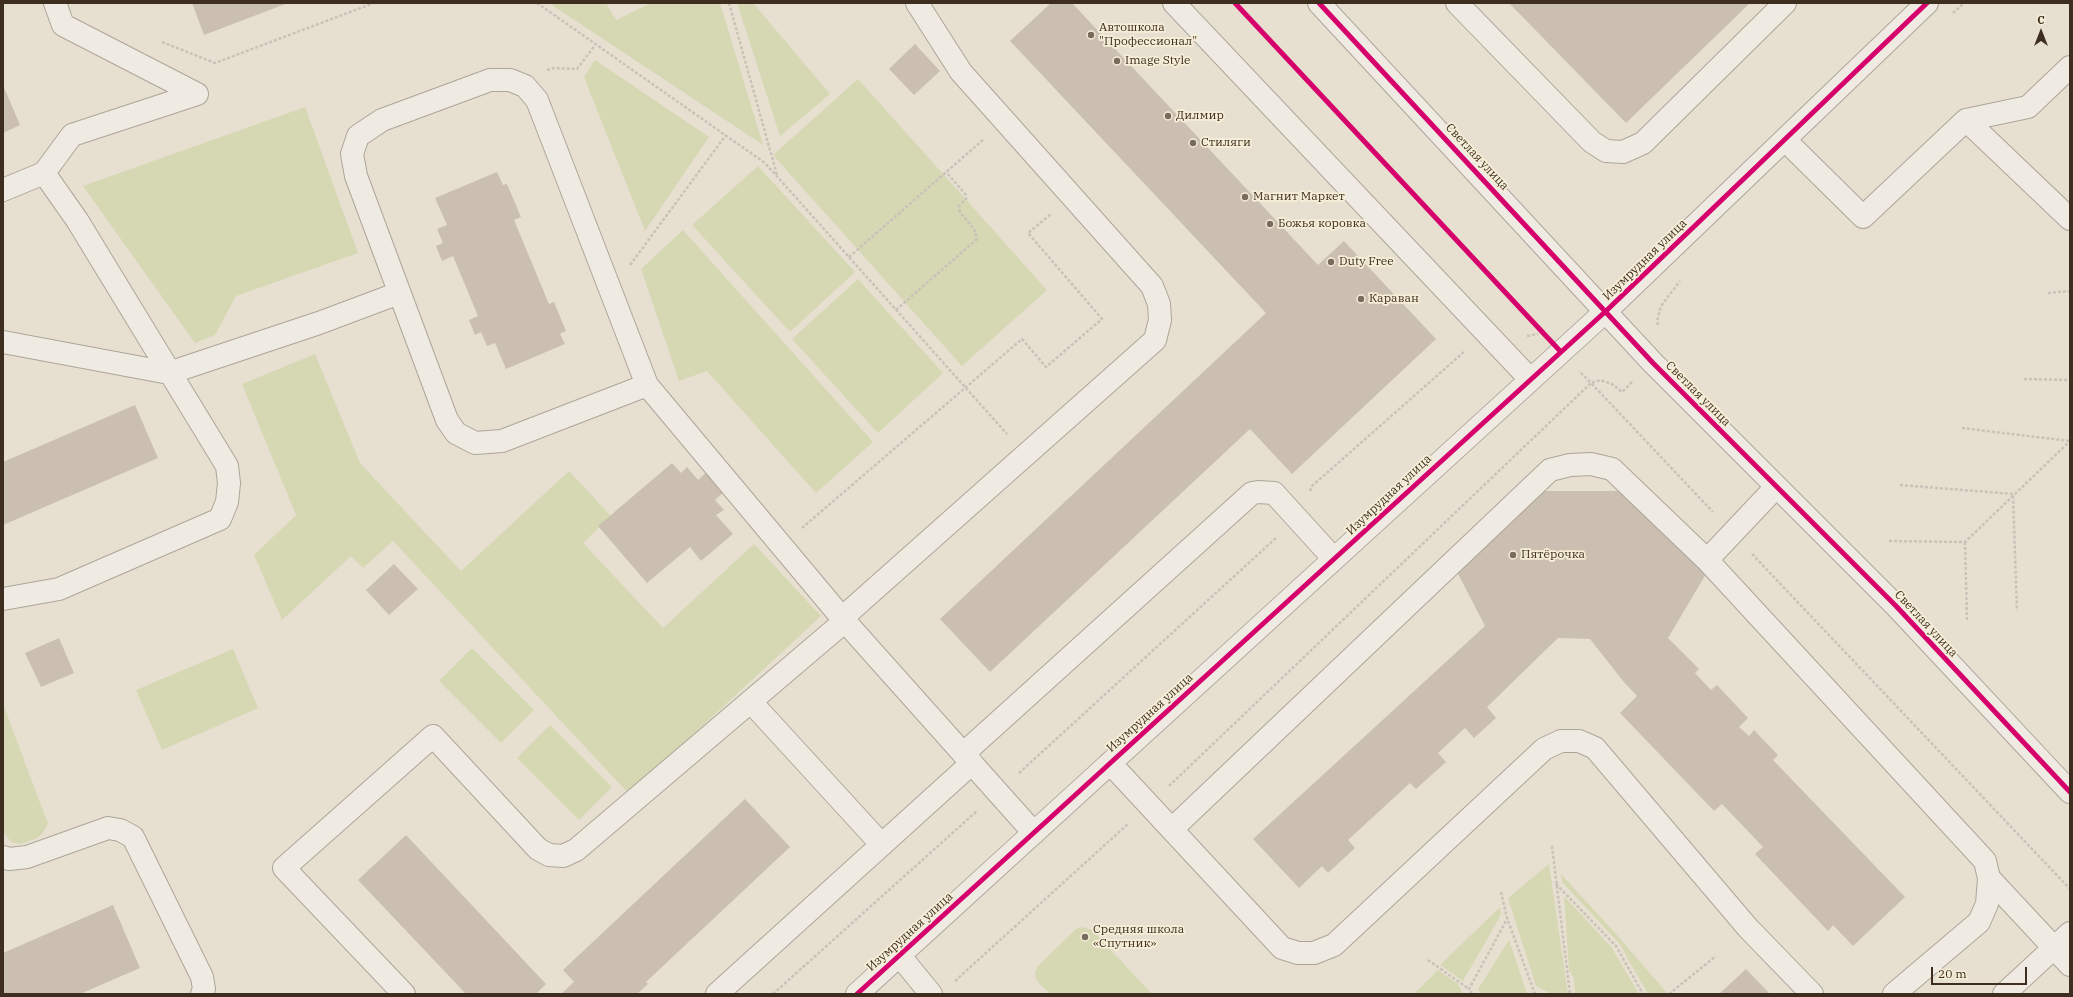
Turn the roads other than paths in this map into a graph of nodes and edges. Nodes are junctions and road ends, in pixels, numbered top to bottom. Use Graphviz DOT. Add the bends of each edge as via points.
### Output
graph roads {
  1 [pos="55,3"];
  2 [pos="917,3"];
  3 [pos="1174,3"];
  4 [pos="1319,3"];
  5 [pos="1457,3"];
  6 [pos="1785,3"];
  7 [pos="1927,3"];
  8 [pos="2070,67"];
  9 [pos="1966,120"];
  10 [pos="1785,140"];
  11 [pos="44,173"];
  12 [pos="3,190"];
  13 [pos="2070,219"];
  14 [pos="399,292"];
  15 [pos="1606,311"];
  16 [pos="3,342"];
  17 [pos="169,374"];
  18 [pos="1530,379"];
  19 [pos="647,385"];
  20 [pos="1776,487"];
  21 [pos="1334,559"];
  22 [pos="1707,560"];
  23 [pos="3,599"];
  24 [pos="843,620"];
  25 [pos="751,702"];
  26 [pos="968,759"];
  27 [pos="1110,763"];
  28 [pos="2070,792"];
  29 [pos="1172,829"];
  30 [pos="1034,833"];
  31 [pos="882,845"];
  32 [pos="3,857"];
  33 [pos="1988,878"];
  34 [pos="2070,933"];
  35 [pos="2054,948"];
  36 [pos="899,955"];
  37 [pos="2070,965"];
  38 [pos="202,994"];
  39 [pos="404,994"];
  40 [pos="717,994"];
  41 [pos="857,994"];
  42 [pos="931,994"];
  43 [pos="1812,994"];
  44 [pos="1894,994"];
  45 [pos="2004,994"];
  1 -- 11 [label="street" via="63,25 197,94 72,135"];
  2 -- 24 [label="street" via="961,72 1152,286 1159,304 1160,320 1155,340"];
  3 -- 18 [label="street"];
  4 -- 15 [label="street, Светлая улица"];
  5 -- 6 [label="street" via="1592,142 1606,151 1623,152 1643,143"];
  7 -- 10 [label="street, Изумрудная улица"];
  8 -- 9 [label="street" via="2028,107"];
  9 -- 10 [label="street" via="1863,217"];
  9 -- 13 [label="street"];
  10 -- 15 [label="street, Изумрудная улица"];
  11 -- 12 [label="street"];
  11 -- 17 [label="street" via="77,220"];
  14 -- 17 [label="street" via="319,323"];
  14 -- 19 [label="street" via="447,420 456,433 475,443 502,441"];
  14 -- 19 [label="street" via="356,176 352,154 358,136 382,120 490,80 510,80 525,86 537,100"];
  15 -- 18 [label="street, Изумрудная улица"];
  15 -- 20 [label="street, Светлая улица"];
  16 -- 17 [label="street"];
  17 -- 23 [label="street" via="227,466 227,502 220,519 59,589"];
  18 -- 21 [label="street, Изумрудная улица"];
  19 -- 24 [label="street"];
  20 -- 22 [label="street"];
  20 -- 28 [label="street, Светлая улица" via="1896,606"];
  21 -- 26 [label="street" via="1274,493 1252,493"];
  21 -- 27 [label="street, Изумрудная улица"];
  22 -- 29 [label="street" via="1612,469 1591,464 1570,465 1550,470"];
  22 -- 33 [label="street" via="1985,861"];
  24 -- 25 [label="street"];
  24 -- 26 [label="street"];
  25 -- 31 [label="street"];
  25 -- 39 [label="street" via="576,850 563,856 538,849 433,736 284,868"];
  26 -- 30 [label="street"];
  26 -- 31 [label="street"];
  27 -- 29 [label="street"];
  27 -- 30 [label="street, Изумрудная улица"];
  29 -- 43 [label="street" via="1282,948 1314,952 1334,944 1544,749 1561,741 1579,741 1596,748 1748,928"];
  30 -- 36 [label="street, Изумрудная улица"];
  31 -- 40 [label="street"];
  32 -- 38 [label="street" via="27,857 108,828 120,830 133,838 202,977"];
  33 -- 35 [label="street"];
  33 -- 44 [label="street" via="1987,904 1979,922"];
  34 -- 35 [label="street"];
  35 -- 37 [label="street"];
  35 -- 45 [label="street"];
  36 -- 41 [label="street, Изумрудная улица"];
  36 -- 42 [label="street"];
}
